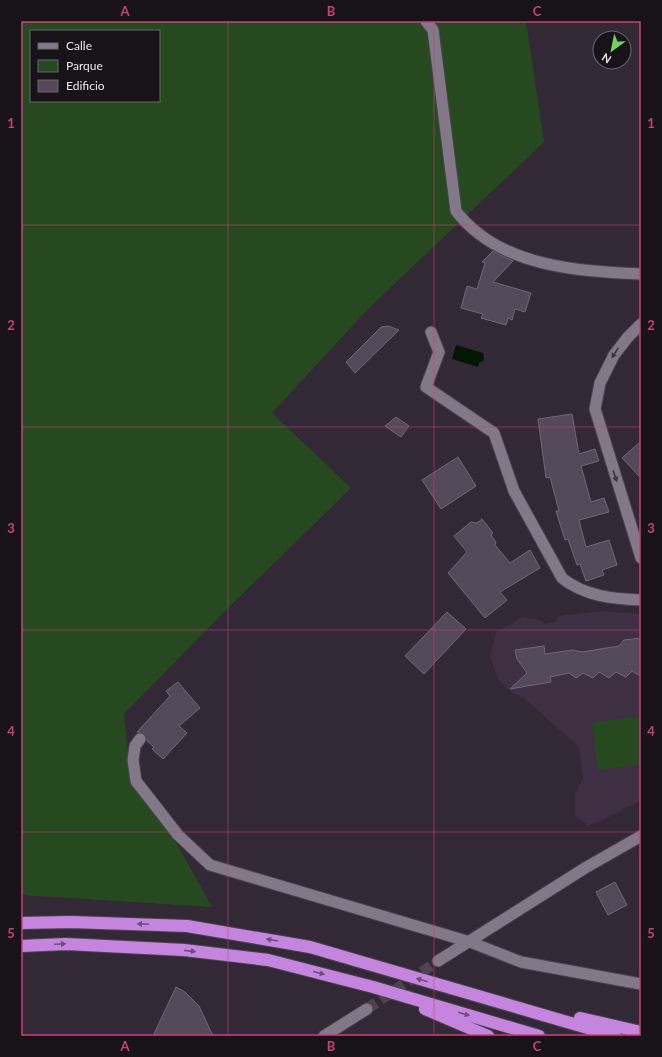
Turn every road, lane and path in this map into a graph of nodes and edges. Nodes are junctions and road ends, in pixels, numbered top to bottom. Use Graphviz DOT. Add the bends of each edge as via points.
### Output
graph roads {
  1 [pos="432,24"];
  2 [pos="641,274"];
  3 [pos="641,324"];
  4 [pos="431,332"];
  5 [pos="641,558"];
  6 [pos="641,600"];
  7 [pos="140,739"];
  8 [pos="641,836"];
  9 [pos="21,923"];
  10 [pos="470,942"];
  11 [pos="21,946"];
  12 [pos="438,961"];
  13 [pos="641,984"];
  14 [pos="373,987"];
  15 [pos="472,995"];
  16 [pos="367,1009"];
  17 [pos="641,1032"];
  18 [pos="324,1036"];
  19 [pos="488,1036"];
  20 [pos="539,1036"];
  21 [pos="614,1036"];
  1 -- 2 [label="street" via="456,211 467,225 534,262 603,272"];
  3 -- 5 [label="street, one-way" via="614,355 600,383 595,409"];
  4 -- 6 [label="street" via="439,352 426,387 494,433 514,491 562,578 572,587 584,591 615,599"];
  7 -- 10 [label="street" via="135,746 133,760 136,781 178,835 210,865"];
  8 -- 10 [label="street" via="585,868"];
  15 -- 9 [label="highway, one-way" via="310,947 187,926"];
  10 -- 12 [label="street"];
  10 -- 13 [label="street" via="521,962"];
  11 -- 14 [label="highway, one-way" via="66,944 184,950 268,960"];
  14 -- 19 [label="highway"];
  14 -- 20 [label="highway, one-way"];
  15 -- 17 [label="highway"];
  15 -- 21 [label="highway"];
  16 -- 18 [label="street"];
}
